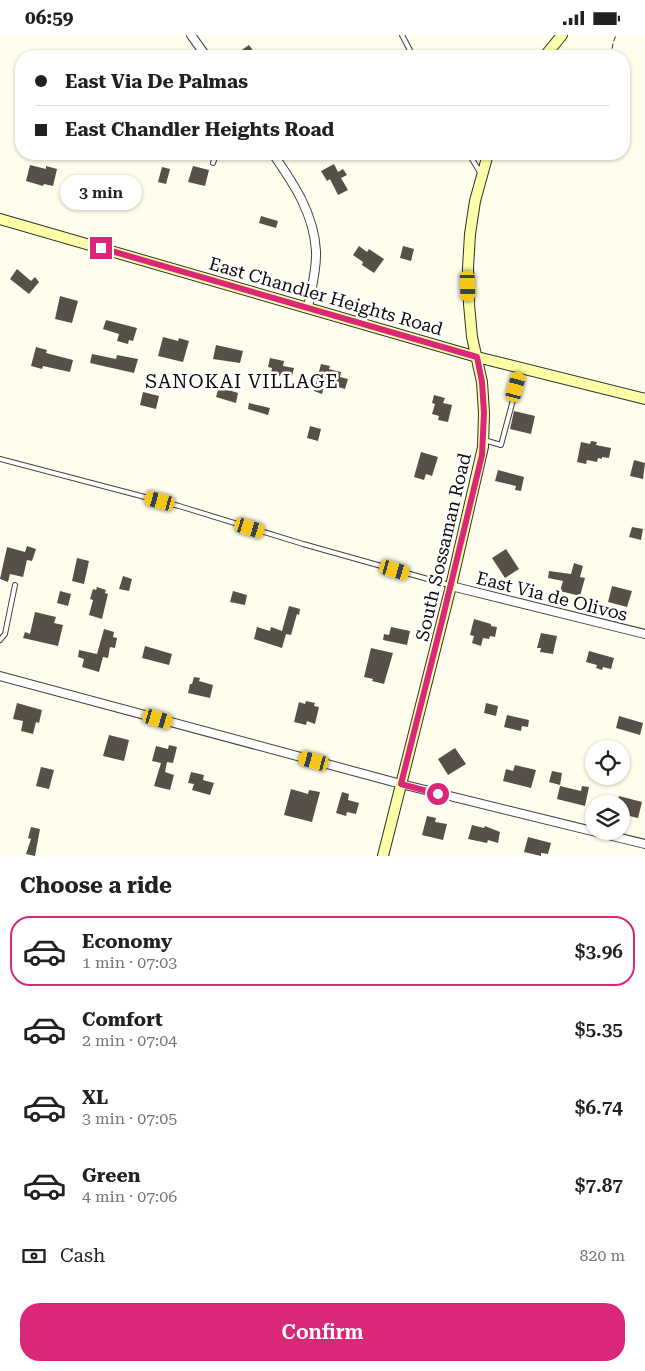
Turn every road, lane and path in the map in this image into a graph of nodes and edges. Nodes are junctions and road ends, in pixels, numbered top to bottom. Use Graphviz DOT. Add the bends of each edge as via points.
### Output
graph roads {
  1 [pos="191,35"];
  2 [pos="402,35"];
  3 [pos="562,35"];
  4 [pos="616,35"];
  5 [pos="202,50"];
  6 [pos="410,50"];
  7 [pos="550,50"];
  8 [pos="611,50"];
  9 [pos="214,160"];
  10 [pos="277,160"];
  11 [pos="473,160"];
  12 [pos="486,160"];
  13 [pos="213,163"];
  14 [pos="481,174"];
  15 [pos="0,219"];
  16 [pos="308,308"];
  17 [pos="477,357"];
  18 [pos="521,368"];
  19 [pos="645,399"];
  20 [pos="484,440"];
  21 [pos="0,459"];
  22 [pos="16,585"];
  23 [pos="451,586"];
  24 [pos="645,635"];
  25 [pos="0,640"];
  26 [pos="0,676"];
  27 [pos="401,784"];
  28 [pos="645,844"];
  29 [pos="383,856"];
  1 -- 5 [label="street"];
  2 -- 6 [label="lane"];
  3 -- 7 [label="main road"];
  4 -- 8 [label="path"];
  9 -- 13 [label="lane"];
  10 -- 16 [label="street" via="300,194 313,226 316,253"];
  11 -- 14 [label="lane"];
  12 -- 14 [label="main road, South Sossaman Road"];
  14 -- 17 [label="main road, South Sossaman Road" via="470,234 468,268 472,337"];
  15 -- 16 [label="main road, East Chandler Heights Road"];
  16 -- 17 [label="main road, East Chandler Heights Road"];
  17 -- 18 [label="main road, East Chandler Heights Road"];
  17 -- 20 [label="main road, South Sossaman Road" via="482,382"];
  18 -- 19 [label="main road, East Chandler Heights Road"];
  18 -- 20 [label="lane" via="501,445"];
  20 -- 23 [label="main road, South Sossaman Road"];
  21 -- 23 [label="lane" via="179,506"];
  22 -- 25 [label="lane" via="5,635"];
  23 -- 24 [label="street, East Via de Olivos"];
  23 -- 27 [label="main road, South Sossaman Road"];
  26 -- 27 [label="street"];
  27 -- 28 [label="street"];
  27 -- 29 [label="main road, South Sossaman Road"];
}
